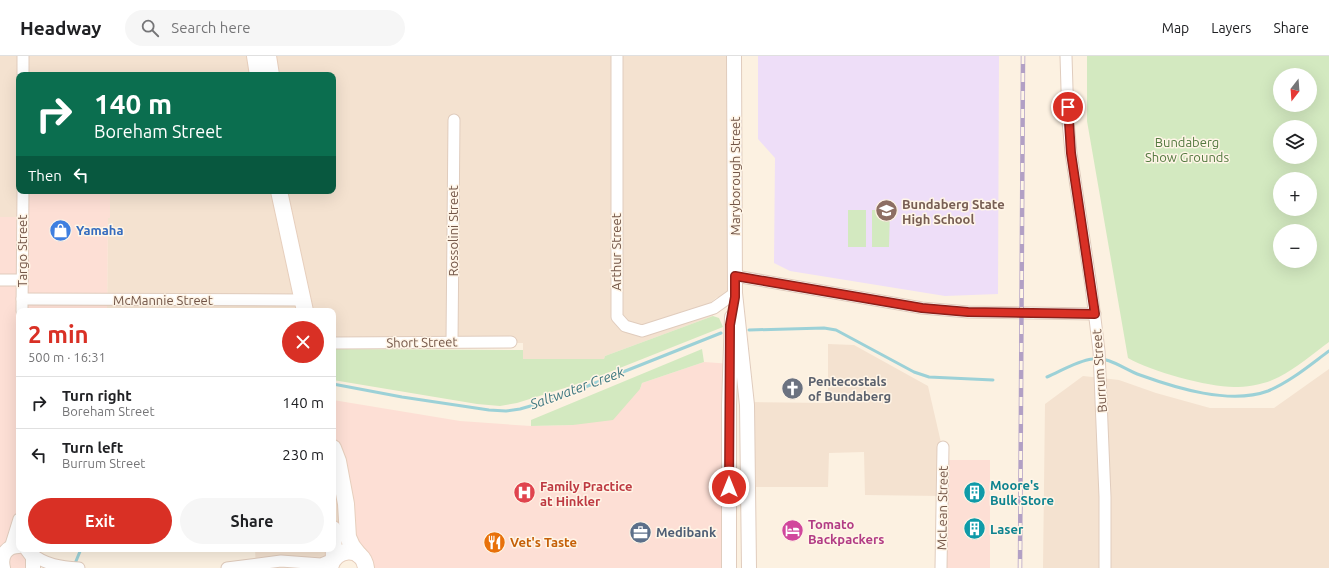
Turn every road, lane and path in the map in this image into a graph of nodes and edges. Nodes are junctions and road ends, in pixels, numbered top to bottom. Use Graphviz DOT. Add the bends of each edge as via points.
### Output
graph roads {
  1 [pos="23,56"];
  2 [pos="255,56"];
  3 [pos="268,56"];
  4 [pos="617,56"];
  5 [pos="734,56"];
  6 [pos="1066,56"];
  7 [pos="23,72"];
  8 [pos="258,72"];
  9 [pos="271,72"];
  10 [pos="454,120"];
  11 [pos="23,194"];
  12 [pos="280,194"];
  13 [pos="289,194"];
  14 [pos="298,272"];
  15 [pos="735,276"];
  16 [pos="0,280"];
  17 [pos="22,280"];
  18 [pos="735,295"];
  19 [pos="22,299"];
  20 [pos="304,306"];
  21 [pos="22,308"];
  22 [pos="1095,314"];
  23 [pos="452,342"];
  24 [pos="511,342"];
  25 [pos="336,343"];
  26 [pos="943,447"];
  27 [pos="336,456"];
  28 [pos="16,552"];
  29 [pos="22,552"];
  30 [pos="23,552"];
  31 [pos="332,561"];
  32 [pos="363,561"];
  33 [pos="59,567"];
  34 [pos="2,568"];
  35 [pos="33,568"];
  36 [pos="79,568"];
  37 [pos="227,568"];
  38 [pos="730,568"];
  39 [pos="748,568"];
  40 [pos="941,568"];
  41 [pos="1105,568"];
  1 -- 7 [label="street"];
  2 -- 8 [label="main road"];
  3 -- 9 [label="main road"];
  4 -- 18 [label="street, Arthur Street" via="618,317 625,326 642,331 714,308"];
  5 -- 15 [label="street, Maryborough Street"];
  6 -- 22 [label="street, Burrum Street" via="1071,153"];
  10 -- 23 [label="street, Rossolini Street"];
  11 -- 17 [label="street, Targo Street"];
  12 -- 14 [label="main road"];
  13 -- 14 [label="main road"];
  14 -- 20 [label="main road"];
  15 -- 18 [label="street, Maryborough Street"];
  15 -- 22 [label="street" via="922,308 968,312"];
  16 -- 17 [label="street"];
  17 -- 19 [label="street, Targo Street"];
  18 -- 38 [label="street, Maryborough Street" via="730,325"];
  18 -- 39 [label="street, Maryborough Street" via="747,405"];
  19 -- 20 [label="street, McMannie Street"];
  19 -- 21 [label="street, Targo Street"];
  22 -- 41 [label="street, Burrum Street" via="1100,368"];
  23 -- 24 [label="street, Short Street"];
  23 -- 25 [label="street, Short Street"];
  26 -- 40 [label="street, McLean Street"];
  27 -- 32 [label="main road" via="346,504 348,537"];
  28 -- 34 [label="street" via="1,561"];
  29 -- 35 [label="street" via="34,561"];
  30 -- 33 [label="street"];
  31 -- 32 [label="main road" via="343,551 354,552"];
  31 -- 37 [label="street" via="321,564 281,561"];
  33 -- 36 [label="street"];
}
